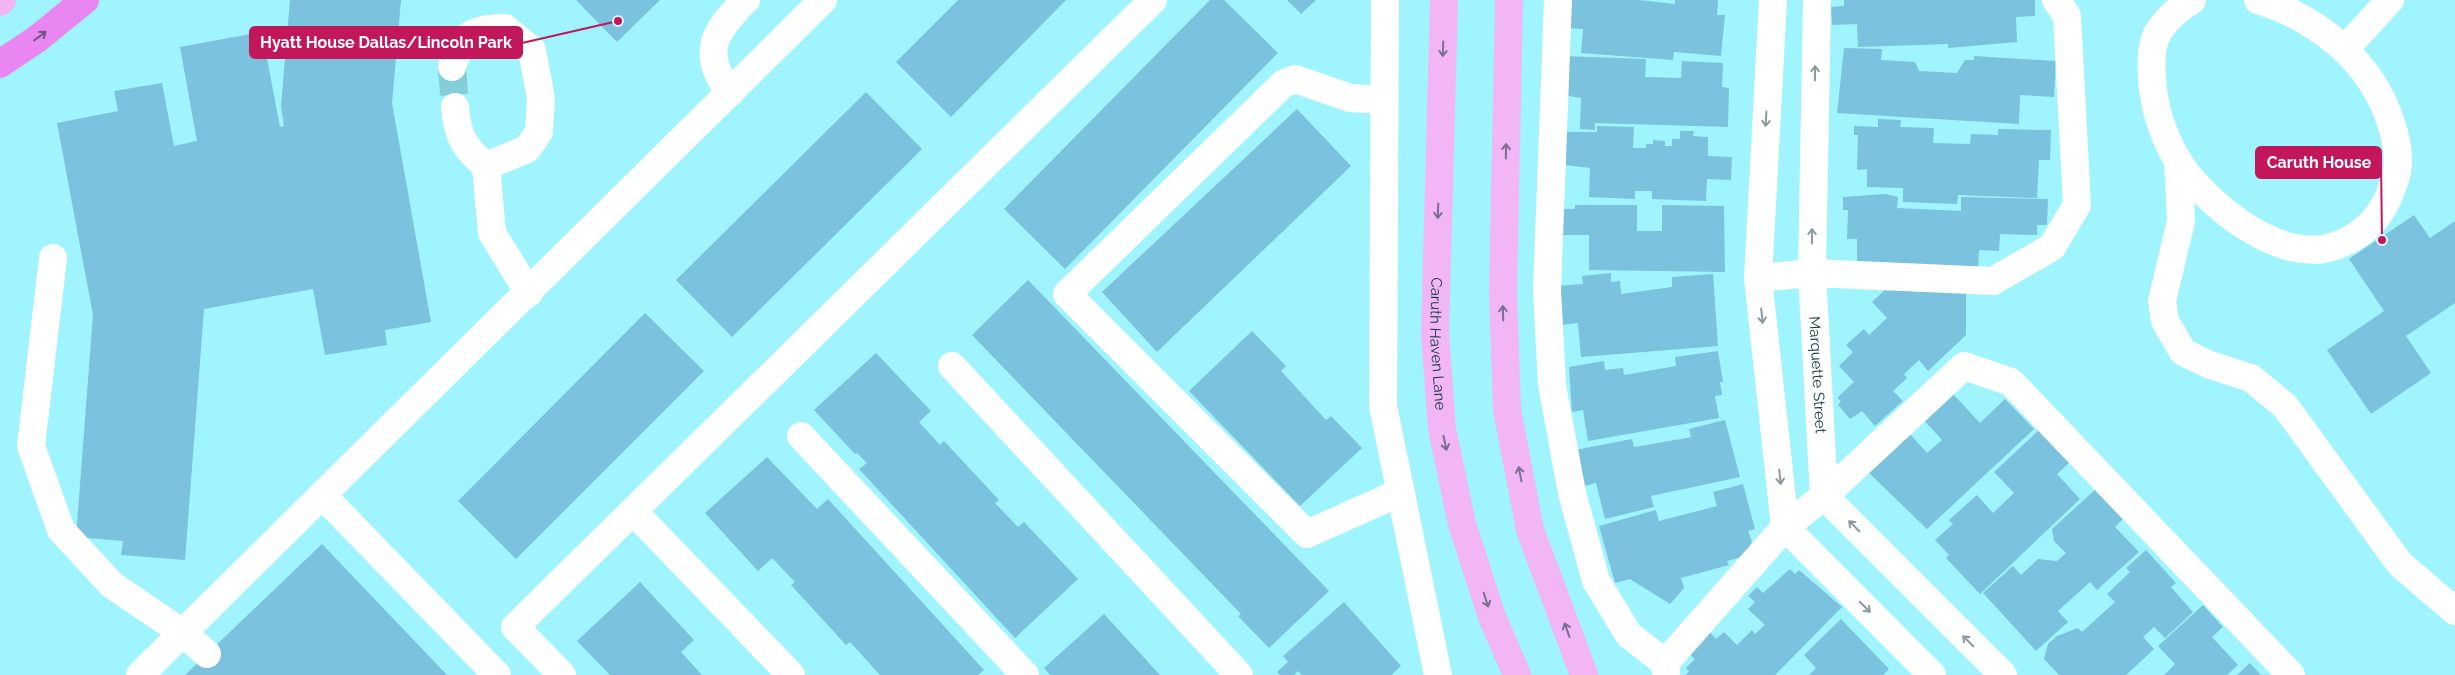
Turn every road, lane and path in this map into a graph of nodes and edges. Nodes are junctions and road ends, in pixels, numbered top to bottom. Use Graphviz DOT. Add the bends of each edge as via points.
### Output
graph roads {
  1 [pos="85,0"];
  2 [pos="746,0"];
  3 [pos="823,0"];
  4 [pos="1153,0"];
  5 [pos="1385,0"];
  6 [pos="1444,0"];
  7 [pos="1510,0"];
  8 [pos="1558,0"];
  9 [pos="1773,0"];
  10 [pos="1817,0"];
  11 [pos="2056,0"];
  12 [pos="2258,0"];
  13 [pos="2390,0"];
  14 [pos="2177,4"];
  15 [pos="2345,49"];
  16 [pos="0,64"];
  17 [pos="452,67"];
  18 [pos="730,93"];
  19 [pos="1384,100"];
  20 [pos="455,107"];
  21 [pos="2178,161"];
  22 [pos="486,166"];
  23 [pos="53,258"];
  24 [pos="1812,273"];
  25 [pos="1758,278"];
  26 [pos="528,294"];
  27 [pos="952,366"];
  28 [pos="801,436"];
  29 [pos="1401,492"];
  30 [pos="323,496"];
  31 [pos="1824,496"];
  32 [pos="633,511"];
  33 [pos="1786,527"];
  34 [pos="2455,611"];
  35 [pos="183,632"];
  36 [pos="207,654"];
  37 [pos="1666,669"];
  38 [pos="140,675"];
  39 [pos="497,675"];
  40 [pos="562,675"];
  41 [pos="791,675"];
  42 [pos="1025,675"];
  43 [pos="1239,675"];
  44 [pos="1438,675"];
  45 [pos="1517,675"];
  46 [pos="1584,675"];
  47 [pos="1932,675"];
  48 [pos="2003,675"];
  49 [pos="2291,675"];
  16 -- 1 [label="highway, one-way"];
  2 -- 18 [label="street" via="718,32 712,48 715,67"];
  3 -- 18 [label="street"];
  4 -- 32 [label="street"];
  5 -- 19 [label="street"];
  6 -- 45 [label="main road, Caruth Haven Lane, one-way" via="1434,334 1442,429 1462,524 1492,617"];
  46 -- 7 [label="main road, one-way" via="1530,530 1508,410 1503,293"];
  8 -- 37 [label="street" via="1547,290 1552,385 1572,493 1596,581 1630,635"];
  9 -- 25 [label="street, one-way"];
  24 -- 10 [label="street, Marquette Street, one-way"];
  11 -- 24 [label="street" via="2067,16 2077,205 2052,247 1992,281"];
  12 -- 15 [label="street" via="2310,22"];
  13 -- 15 [label="street"];
  14 -- 21 [label="street" via="2156,35 2151,65 2154,100 2163,130"];
  15 -- 21 [label="street" via="2375,88 2388,112 2398,145 2397,172 2384,207 2363,233 2333,247 2305,249 2280,244 2252,232 2202,193"];
  17 -- 22 [label="street" via="460,44 480,28 505,28 532,50 541,99 539,132 526,149"];
  18 -- 26 [label="street"];
  19 -- 29 [label="street" via="1383,406"];
  19 -- 29 [label="street" via="1350,98 1295,79 1283,84 1067,294 1307,534"];
  20 -- 22 [label="street" via="456,129 472,155"];
  21 -- 34 [label="street" via="2181,221 2162,301 2165,321 2183,352 2251,378 2285,406 2400,564"];
  22 -- 26 [label="street" via="492,233"];
  23 -- 35 [label="street" via="31,446 61,530 112,585"];
  24 -- 25 [label="street"];
  24 -- 31 [label="street, Marquette Street"];
  25 -- 33 [label="street, one-way"];
  26 -- 30 [label="street"];
  27 -- 43 [label="street"];
  28 -- 42 [label="street"];
  29 -- 44 [label="street"];
  30 -- 35 [label="street"];
  30 -- 39 [label="street"];
  31 -- 33 [label="street"];
  48 -- 31 [label="street, one-way"];
  31 -- 49 [label="street" via="1964,366 2011,382"];
  32 -- 40 [label="street" via="515,627"];
  32 -- 41 [label="street"];
  33 -- 37 [label="street"];
  33 -- 47 [label="street, one-way"];
  35 -- 36 [label="street"];
  35 -- 38 [label="street"];
}
